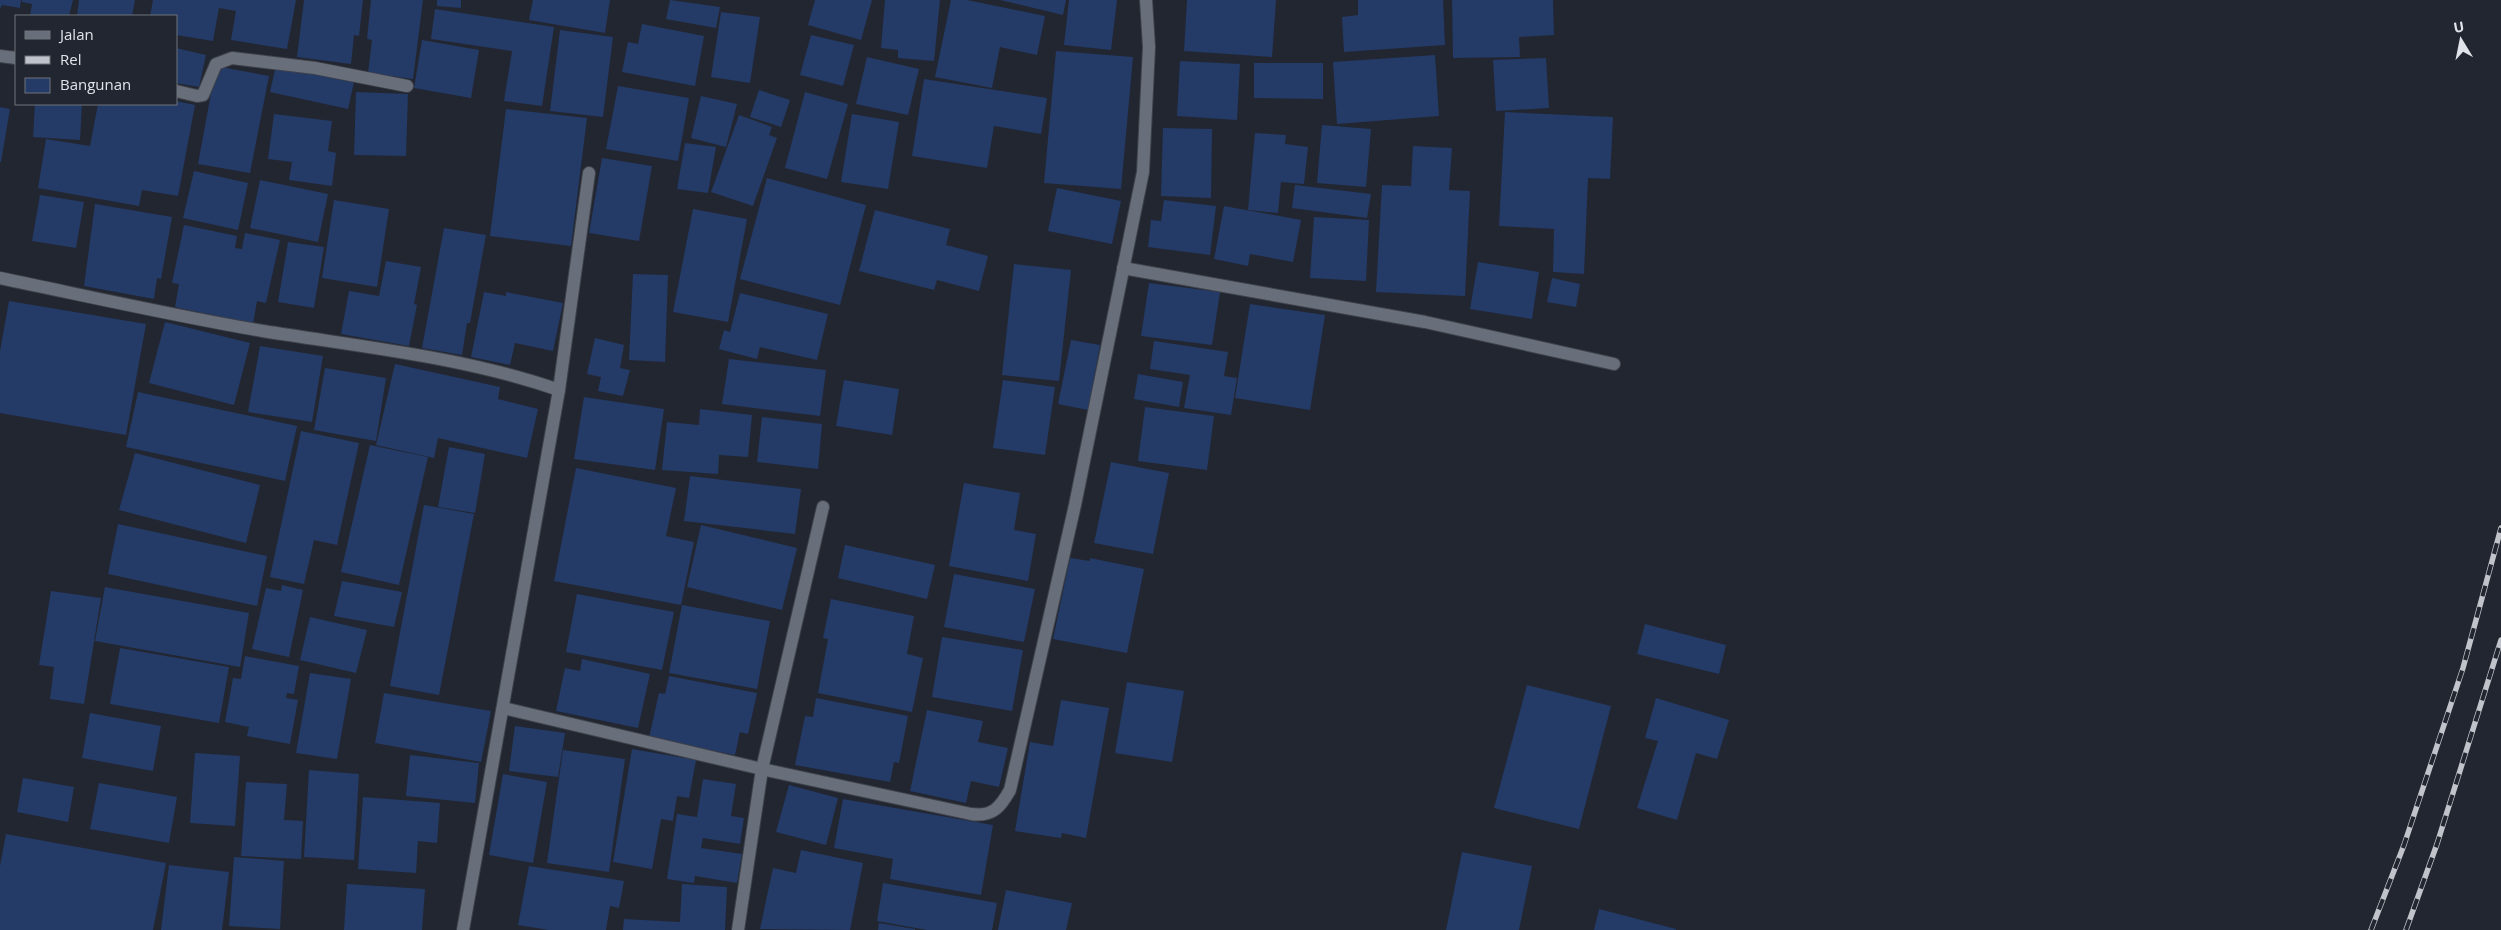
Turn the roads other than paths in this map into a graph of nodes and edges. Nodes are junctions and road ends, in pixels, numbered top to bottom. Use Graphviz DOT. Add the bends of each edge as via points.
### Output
graph roads {
  1 [pos="1146,0"];
  2 [pos="0,56"];
  3 [pos="15,58"];
  4 [pos="407,86"];
  5 [pos="178,91"];
  6 [pos="589,173"];
  7 [pos="1123,268"];
  8 [pos="0,278"];
  9 [pos="1614,364"];
  10 [pos="559,390"];
  11 [pos="823,507"];
  12 [pos="503,708"];
  13 [pos="762,769"];
  14 [pos="463,930"];
  15 [pos="738,930"];
  1 -- 7 [label="street" via="1149,47 1143,172"];
  2 -- 3 [label="street"];
  4 -- 5 [label="street" via="315,68 232,58 216,64 203,95"];
  6 -- 10 [label="street"];
  7 -- 9 [label="street" via="1425,322"];
  7 -- 13 [label="street" via="1073,515 1010,790 1001,807 992,813 976,814"];
  8 -- 10 [label="street" via="208,322 508,374"];
  10 -- 12 [label="street"];
  11 -- 13 [label="street"];
  12 -- 13 [label="street"];
  12 -- 14 [label="street"];
  13 -- 15 [label="street"];
}
